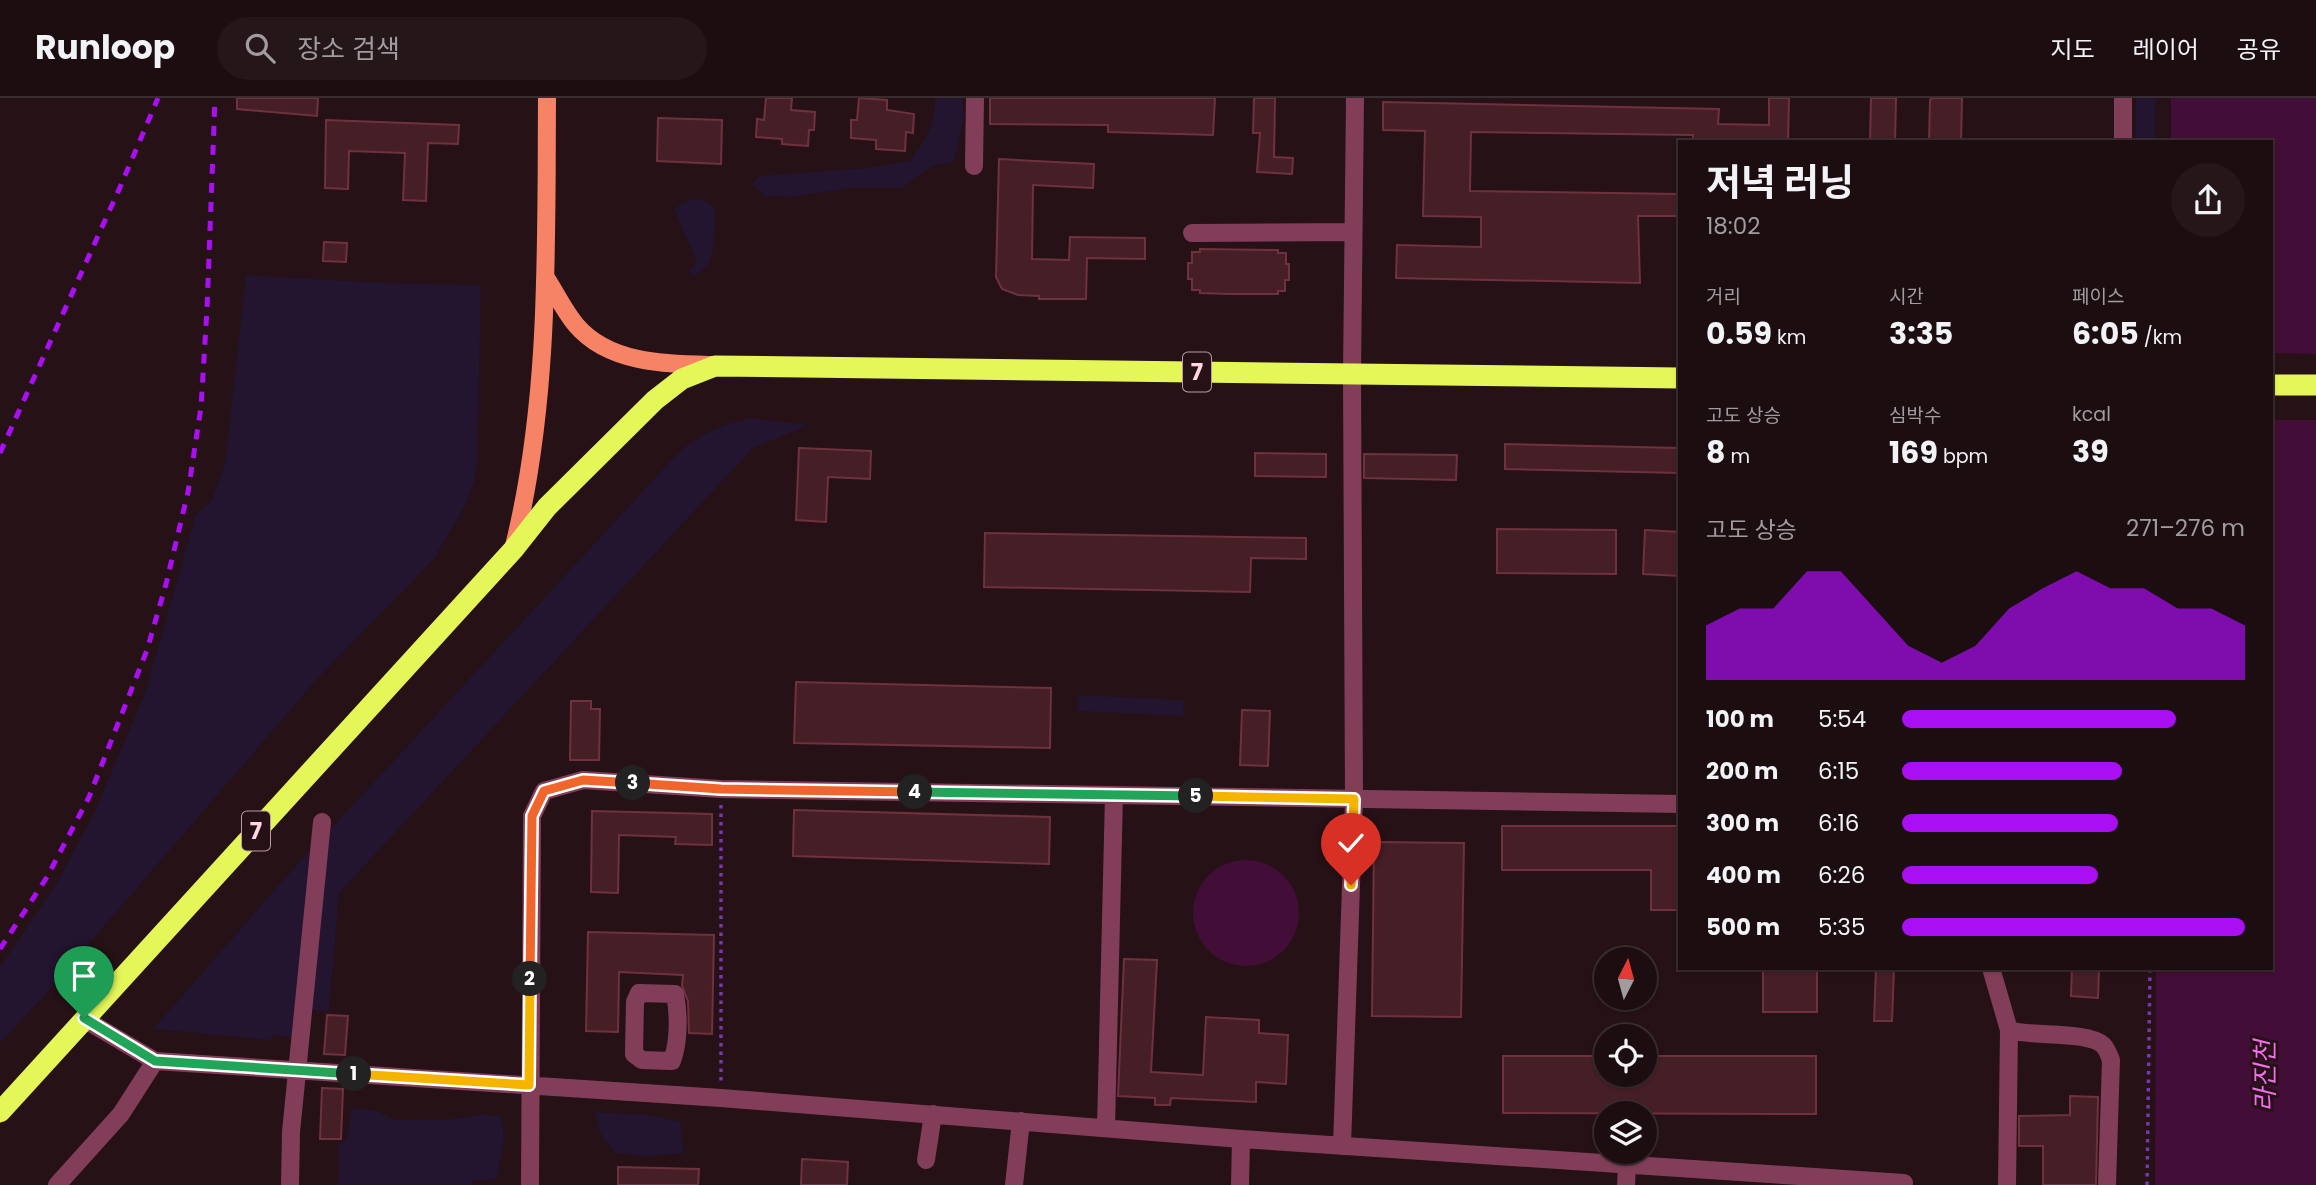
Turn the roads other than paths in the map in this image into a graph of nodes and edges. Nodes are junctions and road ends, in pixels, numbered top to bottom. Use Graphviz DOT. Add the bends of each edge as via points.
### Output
graph roads {
  1 [pos="547,98"];
  2 [pos="975,98"];
  3 [pos="1355,98"];
  4 [pos="2123,98"];
  5 [pos="2123,140"];
  6 [pos="974,166"];
  7 [pos="1353,232"];
  8 [pos="1192,233"];
  9 [pos="546,278"];
  10 [pos="715,366"];
  11 [pos="1352,374"];
  12 [pos="1678,377"];
  13 [pos="2273,385"];
  14 [pos="2316,385"];
  15 [pos="513,550"];
  16 [pos="1114,795"];
  17 [pos="1354,799"];
  18 [pos="1678,804"];
  19 [pos="322,822"];
  20 [pos="1992,970"];
  21 [pos="84,1018"];
  22 [pos="2009,1030"];
  23 [pos="155,1061"];
  24 [pos="658,1062"];
  25 [pos="297,1070"];
  26 [pos="529,1085"];
  27 [pos="655,1093"];
  28 [pos="0,1112"];
  29 [pos="933,1114"];
  30 [pos="1021,1121"];
  31 [pos="1106,1127"];
  32 [pos="1241,1139"];
  33 [pos="1342,1146"];
  34 [pos="926,1160"];
  35 [pos="1627,1165"];
  36 [pos="1904,1183"];
  37 [pos="57,1185"];
  38 [pos="290,1185"];
  39 [pos="530,1185"];
  40 [pos="1014,1185"];
  41 [pos="1240,1185"];
  42 [pos="1626,1185"];
  43 [pos="2007,1185"];
  44 [pos="2107,1185"];
  1 -- 9 [label="main road"];
  2 -- 6 [label="street"];
  3 -- 7 [label="street"];
  4 -- 5 [label="street"];
  7 -- 8 [label="street"];
  7 -- 11 [label="street"];
  9 -- 10 [label="main road" via="576,326 615,352 642,361"];
  9 -- 15 [label="main road" via="539,401 526,499"];
  10 -- 11 [label="highway, 7"];
  10 -- 15 [label="highway, 7" via="682,379 655,400 547,508"];
  11 -- 12 [label="highway, 7"];
  11 -- 17 [label="street"];
  13 -- 14 [label="highway"];
  15 -- 21 [label="highway, 7"];
  16 -- 17 [label="street"];
  16 -- 26 [label="street" via="721,789 583,780 544,791 532,816"];
  16 -- 31 [label="street"];
  17 -- 18 [label="street"];
  17 -- 33 [label="street"];
  19 -- 25 [label="street"];
  20 -- 22 [label="street"];
  21 -- 23 [label="street"];
  21 -- 28 [label="highway, 7"];
  22 -- 43 [label="street"];
  22 -- 44 [label="street" via="2092,1038 2105,1046 2110,1060"];
  23 -- 25 [label="street"];
  23 -- 37 [label="street" via="121,1114"];
  24 -- 27 [label="street"];
  25 -- 26 [label="street"];
  25 -- 38 [label="street"];
  26 -- 27 [label="street"];
  26 -- 39 [label="street"];
  27 -- 29 [label="street"];
  29 -- 30 [label="street"];
  29 -- 34 [label="street"];
  30 -- 31 [label="street"];
  30 -- 40 [label="street"];
  31 -- 32 [label="street"];
  32 -- 33 [label="street"];
  32 -- 41 [label="street"];
  33 -- 35 [label="street"];
  35 -- 36 [label="street"];
  35 -- 42 [label="street"];
}
